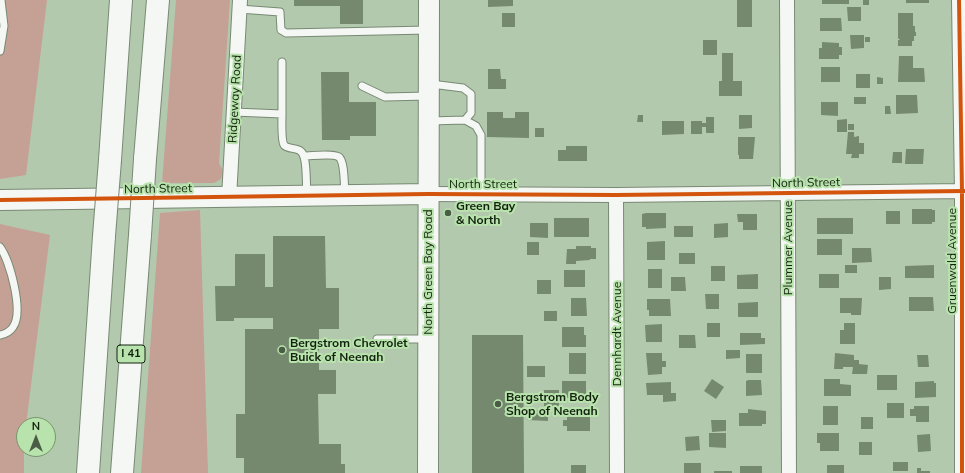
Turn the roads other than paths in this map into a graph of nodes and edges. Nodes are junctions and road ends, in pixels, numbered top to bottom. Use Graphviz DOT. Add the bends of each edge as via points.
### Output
graph roads {
  1 [pos="1,0"];
  2 [pos="121,0"];
  3 [pos="158,0"];
  4 [pos="429,0"];
  5 [pos="787,0"];
  6 [pos="959,0"];
  7 [pos="239,5"];
  8 [pos="429,30"];
  9 [pos="0,51"];
  10 [pos="282,62"];
  11 [pos="362,86"];
  12 [pos="429,90"];
  13 [pos="234,112"];
  14 [pos="282,114"];
  15 [pos="464,120"];
  16 [pos="429,121"];
  17 [pos="304,156"];
  18 [pos="963,191"];
  19 [pos="788,193"];
  20 [pos="428,194"];
  21 [pos="481,194"];
  22 [pos="616,194"];
  23 [pos="345,196"];
  24 [pos="307,197"];
  25 [pos="229,198"];
  26 [pos="0,200"];
  27 [pos="0,247"];
  28 [pos="0,336"];
  29 [pos="377,339"];
  30 [pos="428,339"];
  31 [pos="88,473"];
  32 [pos="122,473"];
  33 [pos="428,473"];
  34 [pos="617,473"];
  35 [pos="788,473"];
  36 [pos="962,473"];
  1 -- 9 [label="lane" via="4,26"];
  2 -- 31 [label="highway, bridge"];
  3 -- 32 [label="highway, I 41, bridge"];
  4 -- 8 [label="main road, North Green Bay Road"];
  5 -- 19 [label="street, Plummer Avenue"];
  6 -- 18 [label="street, Gruenwald Avenue"];
  7 -- 8 [label="lane" via="280,12 281,30 286,33"];
  7 -- 13 [label="street, Ridgeway Road"];
  8 -- 12 [label="main road, North Green Bay Road"];
  10 -- 14 [label="lane"];
  11 -- 12 [label="lane" via="385,97"];
  12 -- 15 [label="lane" via="463,88 471,94 471,113"];
  12 -- 16 [label="main road, North Green Bay Road"];
  13 -- 14 [label="lane"];
  13 -- 25 [label="street, Ridgeway Road"];
  14 -- 17 [label="lane" via="284,145 298,149"];
  15 -- 16 [label="lane"];
  15 -- 21 [label="lane" via="476,126 481,135"];
  16 -- 20 [label="main road, North Green Bay Road"];
  17 -- 23 [label="lane" via="334,155 340,158"];
  17 -- 24 [label="lane"];
  18 -- 19 [label="street, North Street"];
  18 -- 36 [label="street, Gruenwald Avenue"];
  19 -- 22 [label="street, North Street"];
  19 -- 35 [label="street, Plummer Avenue"];
  20 -- 21 [label="street, North Street"];
  20 -- 23 [label="main road, North Street"];
  20 -- 30 [label="main road, North Green Bay Road"];
  21 -- 22 [label="street, North Street"];
  22 -- 34 [label="street, Dennhardt Avenue"];
  23 -- 24 [label="main road, North Street"];
  24 -- 25 [label="main road, North Street"];
  25 -- 26 [label="main road, North Street"];
  27 -- 28 [label="lane" via="13,277 17,308 13,327"];
  29 -- 30 [label="lane"];
  30 -- 33 [label="main road, North Green Bay Road"];
}
